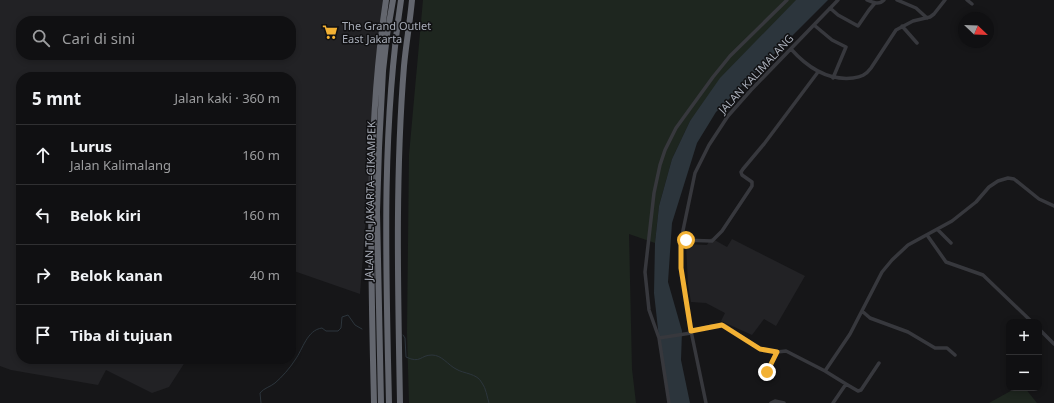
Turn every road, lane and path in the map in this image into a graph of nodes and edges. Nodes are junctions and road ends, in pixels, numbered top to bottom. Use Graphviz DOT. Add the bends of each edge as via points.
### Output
graph roads {
  1 [pos="386,0"];
  2 [pos="393,0"];
  3 [pos="401,0"];
  4 [pos="412,0"];
  5 [pos="787,0"];
  6 [pos="838,0"];
  7 [pos="868,0"];
  8 [pos="884,0"];
  9 [pos="897,0"];
  10 [pos="945,0"];
  11 [pos="967,0"];
  12 [pos="875,3"];
  13 [pos="972,4"];
  14 [pos="830,8"];
  15 [pos="927,18"];
  16 [pos="814,25"];
  17 [pos="902,26"];
  18 [pos="917,43"];
  19 [pos="791,49"];
  20 [pos="818,72"];
  21 [pos="833,78"];
  22 [pos="1054,206"];
  23 [pos="938,230"];
  24 [pos="927,235"];
  25 [pos="681,240"];
  26 [pos="951,243"];
  27 [pos="862,311"];
  28 [pos="1029,319"];
  29 [pos="1042,332"];
  30 [pos="690,333"];
  31 [pos="660,338"];
  32 [pos="1054,344"];
  33 [pos="777,352"];
  34 [pos="955,355"];
  35 [pos="879,363"];
  36 [pos="826,371"];
  37 [pos="767,372"];
  38 [pos="846,384"];
  39 [pos="374,403"];
  40 [pos="381,403"];
  41 [pos="389,403"];
  42 [pos="400,403"];
  43 [pos="669,403"];
  44 [pos="706,403"];
  45 [pos="771,403"];
  46 [pos="784,403"];
  47 [pos="833,403"];
  1 -- 39 [label="highway" via="376,97 372,170"];
  2 -- 40 [label="highway, JALAN TOL JAKARTA–CIKAMPEK" via="383,71 377,212"];
  3 -- 41 [label="highway, JALAN TOL JAKARTA–CIKAMPEK" via="393,71 386,201"];
  4 -- 42 [label="highway" via="404,66 399,156 397,242"];
  5 -- 31 [label="street" via="725,62 676,128 664,150 655,186 645,267 649,310"];
  6 -- 14 [label="street, JALAN KALIMALANG"];
  7 -- 12 [label="street"];
  8 -- 12 [label="street"];
  9 -- 15 [label="street" via="916,8"];
  10 -- 15 [label="street" via="934,14"];
  11 -- 13 [label="street"];
  12 -- 14 [label="street" via="858,26"];
  14 -- 16 [label="street, JALAN KALIMALANG"];
  15 -- 17 [label="street"];
  16 -- 19 [label="street, JALAN KALIMALANG"];
  16 -- 21 [label="street" via="832,40 846,47"];
  17 -- 18 [label="street"];
  17 -- 21 [label="street" via="894,33 866,75 846,79"];
  19 -- 20 [label="street"];
  19 -- 25 [label="street, JALAN KALIMALANG" via="733,111 709,145 695,173"];
  20 -- 21 [label="street"];
  20 -- 25 [label="street" via="741,172 752,182 752,186 722,231 712,241"];
  22 -- 23 [label="street" via="1039,199 1014,179 1008,178 989,187 976,202"];
  23 -- 24 [label="street"];
  23 -- 26 [label="street"];
  24 -- 27 [label="street" via="908,245 892,260 882,272"];
  24 -- 28 [label="street" via="946,262 983,275"];
  25 -- 30 [label="street, JALAN KALIMALANG" via="681,268"];
  27 -- 34 [label="street" via="870,318 908,332 935,348 947,348"];
  27 -- 36 [label="street"];
  29 -- 32 [label="street"];
  30 -- 31 [label="street"];
  30 -- 33 [label="street" via="722,325 760,349"];
  30 -- 44 [label="street, JALAN KALIMALANG"];
  31 -- 43 [label="street"];
  33 -- 36 [label="street" via="786,351"];
  33 -- 37 [label="street"];
  35 -- 38 [label="street" via="861,390 858,391"];
  36 -- 38 [label="street"];
  38 -- 47 [label="street"];
  45 -- 46 [label="street"];
}
